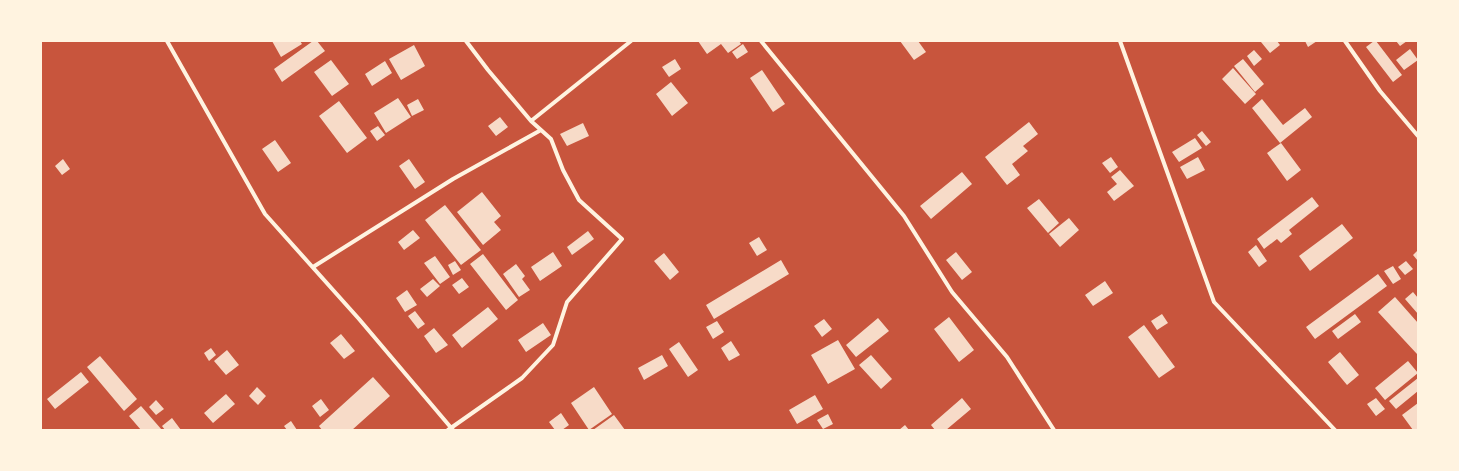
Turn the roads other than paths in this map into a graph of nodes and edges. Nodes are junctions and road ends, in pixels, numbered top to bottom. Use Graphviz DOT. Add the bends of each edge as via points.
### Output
graph roads {
  1 [pos="167,41"];
  2 [pos="466,41"];
  3 [pos="631,41"];
  4 [pos="761,41"];
  5 [pos="1120,41"];
  6 [pos="1345,41"];
  7 [pos="531,121"];
  8 [pos="541,130"];
  9 [pos="1418,136"];
  10 [pos="313,267"];
  11 [pos="450,429"];
  12 [pos="1054,430"];
  13 [pos="1335,430"];
  1 -- 10 [label="street" via="265,214"];
  2 -- 7 [label="street"];
  3 -- 7 [label="street"];
  4 -- 12 [label="street" via="904,216 952,292 1007,358"];
  5 -- 13 [label="street" via="1214,302"];
  6 -- 9 [label="street" via="1380,91"];
  7 -- 8 [label="street"];
  8 -- 10 [label="street" via="453,180"];
  8 -- 11 [label="street" via="551,139 563,170 579,200 622,239 567,302 553,345 522,378"];
  10 -- 11 [label="street"];
}
